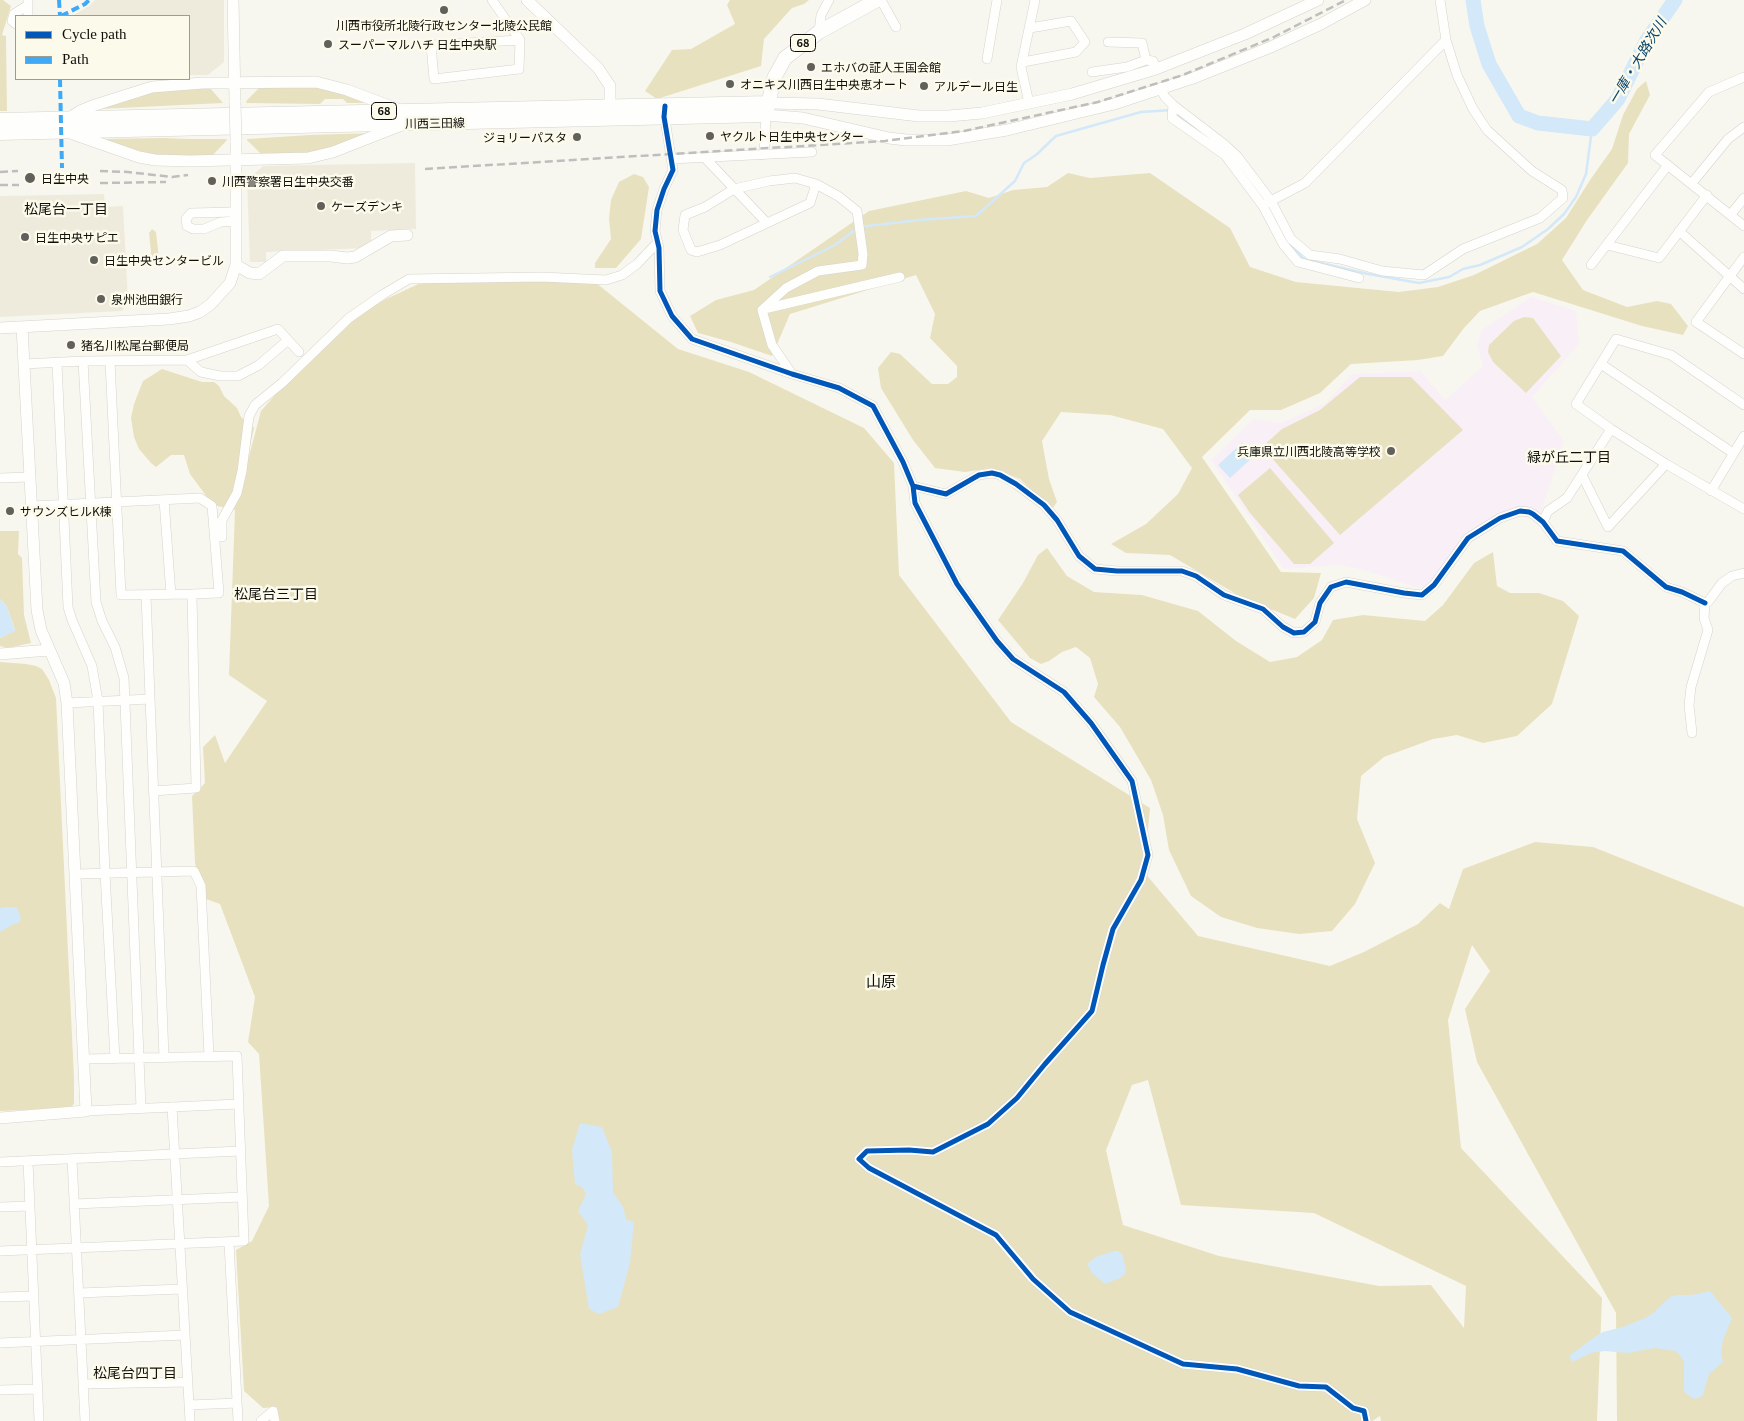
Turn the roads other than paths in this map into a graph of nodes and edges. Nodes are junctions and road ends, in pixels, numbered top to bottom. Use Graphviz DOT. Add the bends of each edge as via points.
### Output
graph roads {
  1 [pos="233,0"];
  2 [pos="492,0"];
  3 [pos="527,0"];
  4 [pos="829,0"];
  5 [pos="879,0"];
  6 [pos="998,0"];
  7 [pos="1034,0"];
  8 [pos="1318,0"];
  9 [pos="1365,0"];
  10 [pos="1440,0"];
  11 [pos="28,2"];
  12 [pos="28,15"];
  13 [pos="15,23"];
  14 [pos="896,27"];
  15 [pos="1030,28"];
  16 [pos="819,32"];
  17 [pos="520,40"];
  18 [pos="1446,40"];
  19 [pos="1108,42"];
  20 [pos="987,59"];
  21 [pos="1146,60"];
  22 [pos="1023,62"];
  23 [pos="1156,69"];
  24 [pos="1092,72"];
  25 [pos="1744,77"];
  26 [pos="234,83"];
  27 [pos="1161,90"];
  28 [pos="1029,103"];
  29 [pos="848,107"];
  30 [pos="767,109"];
  31 [pos="664,111"];
  32 [pos="610,113"];
  33 [pos="403,117"];
  34 [pos="0,120"];
  35 [pos="68,125"];
  36 [pos="842,126"];
  37 [pos="1744,127"];
  38 [pos="0,133"];
  39 [pos="812,152"];
  40 [pos="764,155"];
  41 [pos="705,158"];
  42 [pos="236,159"];
  43 [pos="672,159"];
  44 [pos="1668,165"];
  45 [pos="1692,183"];
  46 [pos="816,184"];
  47 [pos="734,189"];
  48 [pos="1706,195"];
  49 [pos="1744,198"];
  50 [pos="1267,203"];
  51 [pos="1731,214"];
  52 [pos="236,216"];
  53 [pos="767,223"];
  54 [pos="1744,226"];
  55 [pos="1679,232"];
  56 [pos="407,235"];
  57 [pos="658,242"];
  58 [pos="1607,244"];
  59 [pos="1744,258"];
  60 [pos="236,265"];
  61 [pos="1591,265"];
  62 [pos="900,277"];
  63 [pos="1729,277"];
  64 [pos="1359,278"];
  65 [pos="1744,288"];
  66 [pos="762,310"];
  67 [pos="22,327"];
  68 [pos="0,328"];
  69 [pos="288,340"];
  70 [pos="299,352"];
  71 [pos="1744,354"];
  72 [pos="187,360"];
  73 [pos="83,361"];
  74 [pos="110,361"];
  75 [pos="57,363"];
  76 [pos="24,364"];
  77 [pos="1601,364"];
  78 [pos="792,374"];
  79 [pos="1744,405"];
  80 [pos="1611,429"];
  81 [pos="1744,436"];
  82 [pos="1733,453"];
  83 [pos="1666,464"];
  84 [pos="1582,475"];
  85 [pos="30,477"];
  86 [pos="0,478"];
  87 [pos="913,486"];
  88 [pos="1711,491"];
  89 [pos="164,500"];
  90 [pos="116,502"];
  91 [pos="92,504"];
  92 [pos="64,505"];
  93 [pos="32,506"];
  94 [pos="1744,508"];
  95 [pos="1543,522"];
  96 [pos="215,537"];
  97 [pos="1744,573"];
  98 [pos="192,594"];
  99 [pos="146,595"];
  100 [pos="170,595"];
  101 [pos="1705,603"];
  102 [pos="48,650"];
  103 [pos="0,654"];
  104 [pos="150,699"];
  105 [pos="125,700"];
  106 [pos="98,702"];
  107 [pos="67,703"];
  108 [pos="1692,733"];
  109 [pos="154,791"];
  110 [pos="157,872"];
  111 [pos="105,873"];
  112 [pos="132,873"];
  113 [pos="76,874"];
  114 [pos="210,1056"];
  115 [pos="139,1058"];
  116 [pos="164,1058"];
  117 [pos="84,1059"];
  118 [pos="115,1059"];
  119 [pos="238,1104"];
  120 [pos="172,1107"];
  121 [pos="141,1108"];
  122 [pos="86,1111"];
  123 [pos="0,1118"];
  124 [pos="240,1151"];
  125 [pos="175,1154"];
  126 [pos="72,1159"];
  127 [pos="28,1161"];
  128 [pos="0,1162"];
  129 [pos="242,1197"];
  130 [pos="177,1200"];
  131 [pos="74,1204"];
  132 [pos="30,1206"];
  133 [pos="0,1208"];
  134 [pos="230,1242"];
  135 [pos="180,1244"];
  136 [pos="76,1248"];
  137 [pos="32,1249"];
  138 [pos="0,1251"];
  139 [pos="182,1289"];
  140 [pos="79,1293"];
  141 [pos="34,1296"];
  142 [pos="0,1297"];
  143 [pos="185,1335"];
  144 [pos="81,1340"];
  145 [pos="36,1342"];
  146 [pos="0,1343"];
  147 [pos="188,1382"];
  148 [pos="83,1384"];
  149 [pos="38,1389"];
  150 [pos="0,1390"];
  151 [pos="237,1403"];
  152 [pos="189,1405"];
  153 [pos="39,1421"];
  154 [pos="85,1421"];
  155 [pos="190,1421"];
  156 [pos="238,1421"];
  157 [pos="261,1421"];
  158 [pos="275,1421"];
  159 [pos="1366,1421"];
  1 -- 26 [label="street"];
  2 -- 17 [label="street"];
  3 -- 32 [label="street" via="598,68 610,86"];
  4 -- 16 [label="street"];
  5 -- 14 [label="street"];
  5 -- 16 [label="main road, 68"];
  6 -- 20 [label="street"];
  7 -- 15 [label="street"];
  8 -- 23 [label="street" via="1245,34"];
  9 -- 27 [label="street" via="1271,47"];
  10 -- 18 [label="street"];
  11 -- 12 [label="street"];
  11 -- 13 [label="street" via="14,14 12,21"];
  15 -- 22 [label="street"];
  15 -- 22 [label="street" via="1071,21 1084,42 1076,52"];
  16 -- 30 [label="main road, 68" via="785,58 774,78"];
  17 -- 17 [label="street" via="431,45 434,79 519,69"];
  18 -- 50 [label="street" via="1305,183"];
  18 -- 50 [label="street" via="1464,91 1487,130 1532,171 1562,190 1563,198 1558,203 1540,218 1463,249 1424,275 1310,255 1291,239"];
  19 -- 21 [label="street" via="1142,43"];
  21 -- 23 [label="street" via="1153,61"];
  21 -- 24 [label="street" via="1127,67"];
  22 -- 28 [label="street" via="1021,67"];
  23 -- 27 [label="street"];
  23 -- 28 [label="street"];
  25 -- 44 [label="street" via="1709,92 1655,155"];
  26 -- 33 [label="street" via="316,82 348,90"];
  26 -- 35 [label="street" via="152,87 80,111"];
  26 -- 42 [label="street, bridge"];
  27 -- 36 [label="street" via="1045,122 954,139 906,140"];
  27 -- 50 [label="street" via="1173,105 1237,156"];
  28 -- 29 [label="street" via="949,116 898,115"];
  29 -- 30 [label="street"];
  29 -- 36 [label="street" via="838,115"];
  30 -- 31 [label="main road, 川西三田線 / 68"];
  30 -- 36 [label="street"];
  30 -- 40 [label="street"];
  31 -- 32 [label="main road, 川西三田線 / 68"];
  31 -- 43 [label="street"];
  32 -- 33 [label="main road, 川西三田線 / 68"];
  33 -- 35 [label="main road, 川西三田線 / 68"];
  33 -- 42 [label="street" via="363,142 321,156"];
  34 -- 35 [label="main road, 川西三田線 / 68"];
  35 -- 38 [label="main road, 川西三田線 / 68"];
  35 -- 42 [label="street" via="139,157 190,161"];
  37 -- 45 [label="street" via="1728,139"];
  39 -- 40 [label="street"];
  40 -- 41 [label="street"];
  41 -- 43 [label="street"];
  41 -- 47 [label="street"];
  42 -- 52 [label="street"];
  43 -- 57 [label="street" via="673,170 657,210 655,231"];
  44 -- 45 [label="street"];
  44 -- 58 [label="street"];
  45 -- 48 [label="street"];
  46 -- 47 [label="street" via="795,178"];
  46 -- 53 [label="street" via="810,203"];
  46 -- 66 [label="street" via="857,211 862,265 818,271 786,288"];
  47 -- 53 [label="street"];
  47 -- 53 [label="street" via="705,208 685,215 683,230 691,250 705,250"];
  48 -- 51 [label="street"];
  48 -- 55 [label="street"];
  49 -- 51 [label="street"];
  50 -- 64 [label="street" via="1283,244 1298,262"];
  51 -- 54 [label="street"];
  52 -- 52 [label="street" via="204,229 187,226 186,219 191,213"];
  52 -- 60 [label="street"];
  55 -- 58 [label="street" via="1659,258"];
  55 -- 63 [label="street"];
  56 -- 60 [label="street" via="391,236 355,257 283,256 259,274"];
  57 -- 78 [label="street" via="660,291 672,316 692,339"];
  57 -- 96 [label="street" via="629,270 606,280 542,277 409,279 382,295 349,318 256,404 249,416 237,493 222,520 222,537"];
  58 -- 61 [label="street"];
  59 -- 63 [label="street"];
  60 -- 67 [label="street" via="230,282 218,298 189,316"];
  62 -- 66 [label="street"];
  63 -- 65 [label="street"];
  63 -- 71 [label="street" via="1696,322"];
  66 -- 78 [label="street" via="772,345"];
  67 -- 68 [label="street"];
  67 -- 76 [label="street"];
  69 -- 70 [label="street"];
  69 -- 72 [label="street" via="278,329"];
  69 -- 72 [label="street" via="260,365 238,376 201,372"];
  72 -- 74 [label="street"];
  73 -- 74 [label="street"];
  73 -- 75 [label="street"];
  73 -- 91 [label="street"];
  74 -- 90 [label="street"];
  75 -- 76 [label="street"];
  75 -- 92 [label="street"];
  76 -- 85 [label="street"];
  77 -- 79 [label="street" via="1616,339 1671,356"];
  77 -- 80 [label="street" via="1576,404"];
  77 -- 82 [label="street"];
  78 -- 87 [label="street" via="839,388 873,406"];
  80 -- 83 [label="street"];
  80 -- 84 [label="street"];
  81 -- 82 [label="street"];
  82 -- 88 [label="street"];
  83 -- 84 [label="street" via="1608,527"];
  83 -- 88 [label="street"];
  84 -- 95 [label="street" via="1567,498 1548,511"];
  85 -- 86 [label="street"];
  85 -- 93 [label="street"];
  87 -- 95 [label="street" via="946,494 979,475 1000,475 1044,505 1079,556 1095,569 1182,571 1196,576 1224,595 1263,609 1294,633 1304,632 1315,622 1320,604 1331,587 1346,582 1422,595 1434,585 1468,538 1484,526 1520,511 1529,512"];
  87 -- 159 [label="street" via="915,503 957,584 997,641 1012,659 1064,692 1091,723 1132,781 1148,855 1141,880 1113,929 1092,1011 1017,1098 988,1124 933,1152 867,1151 859,1159 869,1168 996,1235 1034,1279 1070,1312 1183,1364 1236,1369 1299,1386 1326,1387 1353,1408 1364,1411"];
  88 -- 94 [label="street"];
  89 -- 90 [label="street"];
  89 -- 96 [label="street" via="200,498 212,506"];
  89 -- 100 [label="street"];
  90 -- 91 [label="street"];
  90 -- 99 [label="street" via="121,595"];
  91 -- 92 [label="street"];
  91 -- 105 [label="street" via="96,602 115,647 124,678"];
  92 -- 93 [label="street"];
  92 -- 106 [label="street" via="68,607 92,666"];
  93 -- 102 [label="street" via="37,610"];
  95 -- 101 [label="street" via="1557,541 1623,551 1666,587"];
  96 -- 98 [label="street" via="219,593"];
  97 -- 101 [label="street" via="1732,576"];
  98 -- 100 [label="street"];
  98 -- 109 [label="street" via="196,788"];
  99 -- 100 [label="street"];
  99 -- 104 [label="street"];
  101 -- 108 [label="street" via="1704,618 1708,630 1690,687"];
  102 -- 103 [label="street"];
  102 -- 107 [label="street" via="58,665"];
  104 -- 105 [label="street"];
  104 -- 109 [label="street"];
  105 -- 106 [label="street"];
  105 -- 112 [label="street"];
  106 -- 107 [label="street"];
  106 -- 111 [label="street"];
  107 -- 113 [label="street"];
  109 -- 110 [label="street"];
  110 -- 112 [label="street"];
  110 -- 114 [label="street" via="194,871 201,886"];
  110 -- 116 [label="street"];
  111 -- 112 [label="street"];
  111 -- 113 [label="street"];
  111 -- 118 [label="street"];
  112 -- 115 [label="street"];
  113 -- 117 [label="street"];
  114 -- 116 [label="street"];
  114 -- 119 [label="street" via="237,1056"];
  115 -- 116 [label="street"];
  115 -- 118 [label="street"];
  115 -- 121 [label="street"];
  117 -- 118 [label="street"];
  117 -- 122 [label="street"];
  119 -- 120 [label="street"];
  119 -- 124 [label="street"];
  120 -- 121 [label="street"];
  120 -- 125 [label="street"];
  121 -- 122 [label="street"];
  122 -- 123 [label="street"];
  124 -- 125 [label="street"];
  124 -- 129 [label="street"];
  125 -- 126 [label="street"];
  125 -- 130 [label="street"];
  126 -- 127 [label="street"];
  126 -- 131 [label="street"];
  127 -- 128 [label="street"];
  127 -- 132 [label="street"];
  129 -- 130 [label="street"];
  129 -- 134 [label="street" via="244,1241"];
  130 -- 131 [label="street"];
  130 -- 135 [label="street"];
  131 -- 136 [label="street"];
  132 -- 133 [label="street"];
  132 -- 137 [label="street"];
  134 -- 135 [label="street"];
  134 -- 151 [label="street"];
  135 -- 136 [label="street"];
  135 -- 139 [label="street"];
  136 -- 137 [label="street"];
  136 -- 140 [label="street"];
  137 -- 138 [label="street"];
  137 -- 141 [label="street"];
  139 -- 140 [label="street"];
  139 -- 143 [label="street"];
  140 -- 144 [label="street"];
  141 -- 142 [label="street"];
  141 -- 145 [label="street"];
  143 -- 144 [label="street"];
  143 -- 147 [label="street"];
  144 -- 145 [label="street"];
  144 -- 148 [label="street"];
  145 -- 146 [label="street"];
  145 -- 149 [label="street"];
  147 -- 148 [label="street"];
  147 -- 152 [label="street"];
  148 -- 154 [label="street"];
  149 -- 150 [label="street"];
  149 -- 153 [label="street"];
  151 -- 152 [label="street"];
  151 -- 156 [label="street"];
  152 -- 155 [label="street"];
  157 -- 158 [label="street" via="273,1410"];
}
